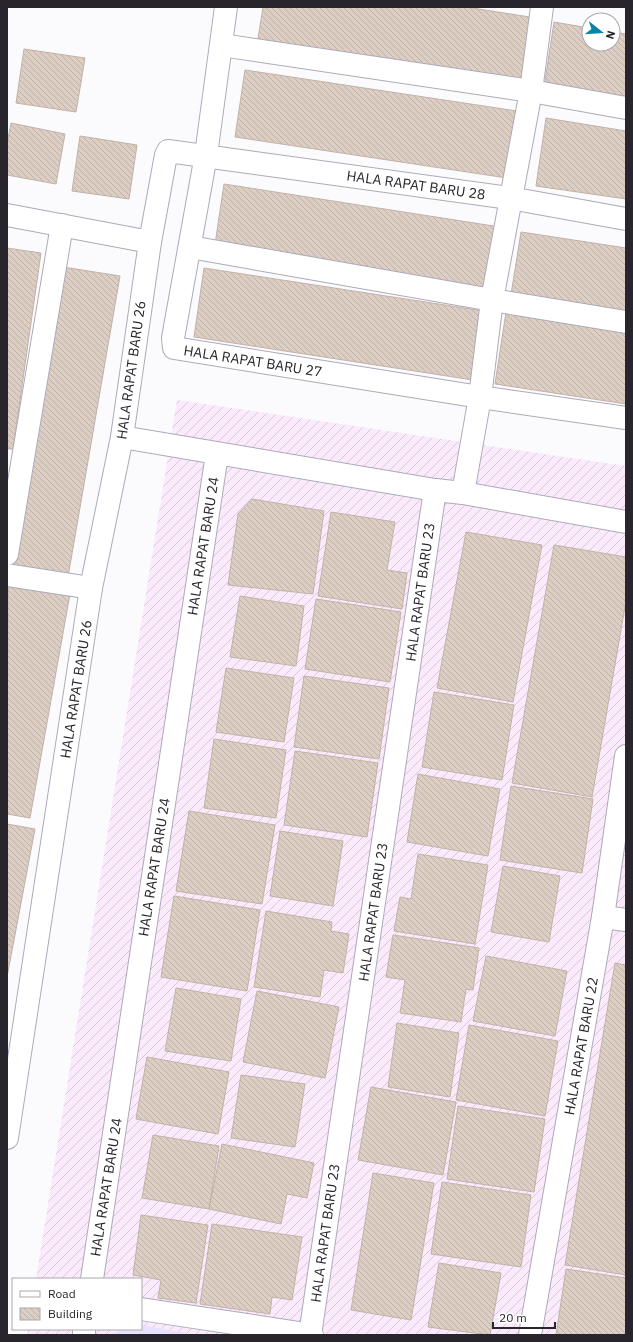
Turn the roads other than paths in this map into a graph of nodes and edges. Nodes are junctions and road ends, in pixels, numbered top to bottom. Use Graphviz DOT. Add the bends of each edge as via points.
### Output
graph roads {
  1 [pos="226,7"];
  2 [pos="542,7"];
  3 [pos="220,45"];
  4 [pos="531,91"];
  5 [pos="626,108"];
  6 [pos="206,156"];
  7 [pos="510,198"];
  8 [pos="7,215"];
  9 [pos="626,219"];
  10 [pos="62,225"];
  11 [pos="150,242"];
  12 [pos="190,247"];
  13 [pos="492,300"];
  14 [pos="626,322"];
  15 [pos="480,397"];
  16 [pos="626,418"];
  17 [pos="122,437"];
  18 [pos="217,454"];
  19 [pos="435,490"];
  20 [pos="463,493"];
  21 [pos="626,522"];
  22 [pos="7,554"];
  23 [pos="7,575"];
  24 [pos="91,588"];
  25 [pos="626,756"];
  26 [pos="603,917"];
  27 [pos="626,920"];
  28 [pos="8,1124"];
  29 [pos="92,1278"];
  30 [pos="142,1309"];
  31 [pos="311,1335"];
  32 [pos="530,1335"];
  1 -- 3 [label="street, HALA RAPAT BARU 27"];
  2 -- 4 [label="street"];
  3 -- 4 [label="street"];
  3 -- 6 [label="street, HALA RAPAT BARU 27"];
  4 -- 5 [label="street"];
  4 -- 7 [label="street"];
  6 -- 7 [label="street, HALA RAPAT BARU 28"];
  6 -- 11 [label="street, HALA RAPAT BARU 28" via="168,151"];
  6 -- 12 [label="street, HALA RAPAT BARU 27"];
  7 -- 9 [label="street, HALA RAPAT BARU 28"];
  7 -- 13 [label="street"];
  8 -- 10 [label="street"];
  10 -- 11 [label="street"];
  10 -- 22 [label="street"];
  11 -- 17 [label="street, HALA RAPAT BARU 26"];
  12 -- 13 [label="street"];
  12 -- 15 [label="street, HALA RAPAT BARU 27" via="173,338 174,348"];
  13 -- 14 [label="street"];
  13 -- 15 [label="street"];
  15 -- 16 [label="street, HALA RAPAT BARU 27"];
  15 -- 20 [label="street"];
  17 -- 18 [label="street"];
  17 -- 24 [label="street, HALA RAPAT BARU 26"];
  18 -- 19 [label="street"];
  18 -- 29 [label="street, HALA RAPAT BARU 24"];
  19 -- 20 [label="street"];
  19 -- 31 [label="street, HALA RAPAT BARU 23"];
  20 -- 21 [label="street"];
  23 -- 24 [label="street"];
  24 -- 28 [label="street, HALA RAPAT BARU 26"];
  25 -- 26 [label="street, HALA RAPAT BARU 22"];
  26 -- 27 [label="street"];
  26 -- 32 [label="street, HALA RAPAT BARU 22"];
  30 -- 31 [label="street"];
}
